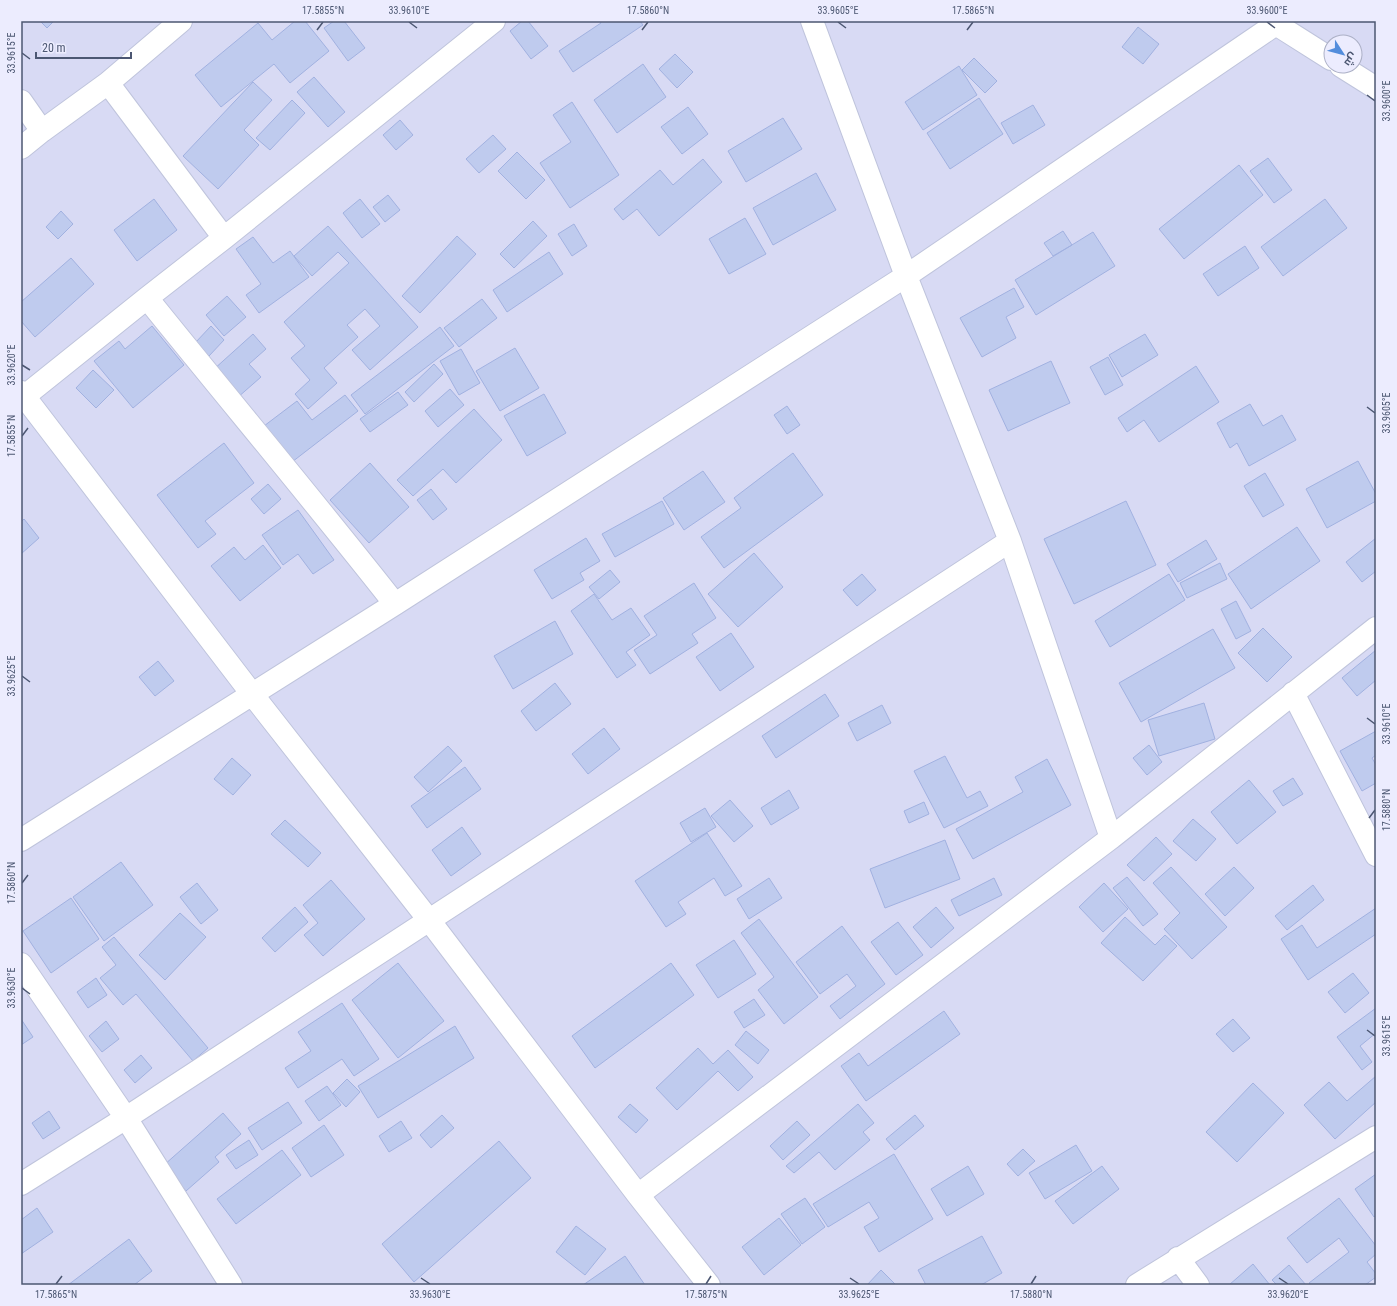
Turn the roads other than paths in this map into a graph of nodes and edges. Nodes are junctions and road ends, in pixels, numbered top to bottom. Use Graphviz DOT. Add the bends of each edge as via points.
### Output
graph roads {
  1 [pos="181,21"];
  2 [pos="494,21"];
  3 [pos="812,21"];
  4 [pos="1273,23"];
  5 [pos="1323,55"];
  6 [pos="1354,74"];
  7 [pos="108,83"];
  8 [pos="1376,88"];
  9 [pos="21,102"];
  10 [pos="42,131"];
  11 [pos="21,148"];
  12 [pos="224,238"];
  13 [pos="906,276"];
  14 [pos="147,298"];
  15 [pos="22,396"];
  16 [pos="1010,541"];
  17 [pos="395,604"];
  18 [pos="1376,628"];
  19 [pos="1293,693"];
  20 [pos="252,694"];
  21 [pos="1111,838"];
  22 [pos="21,840"];
  23 [pos="1376,855"];
  24 [pos="429,920"];
  25 [pos="21,964"];
  26 [pos="126,1118"];
  27 [pos="1376,1137"];
  28 [pos="21,1184"];
  29 [pos="638,1195"];
  30 [pos="1178,1258"];
  31 [pos="700,1282"];
  32 [pos="231,1285"];
  33 [pos="1137,1285"];
  34 [pos="1198,1285"];
  1 -- 7 [label="street"];
  2 -- 12 [label="street"];
  3 -- 13 [label="street"];
  4 -- 5 [label="street"];
  4 -- 13 [label="street"];
  6 -- 8 [label="street"];
  7 -- 10 [label="street"];
  7 -- 12 [label="street"];
  9 -- 10 [label="street"];
  10 -- 11 [label="street"];
  12 -- 14 [label="street"];
  13 -- 16 [label="street"];
  13 -- 17 [label="street"];
  14 -- 15 [label="street"];
  14 -- 17 [label="street"];
  15 -- 20 [label="street"];
  16 -- 21 [label="street"];
  16 -- 24 [label="street"];
  17 -- 20 [label="street"];
  18 -- 19 [label="street"];
  19 -- 21 [label="street"];
  19 -- 23 [label="street"];
  20 -- 22 [label="street"];
  20 -- 24 [label="street"];
  21 -- 29 [label="street"];
  24 -- 26 [label="street"];
  24 -- 29 [label="street"];
  25 -- 26 [label="street"];
  26 -- 28 [label="street"];
  26 -- 32 [label="street"];
  27 -- 30 [label="street"];
  29 -- 31 [label="street"];
  30 -- 33 [label="street"];
  30 -- 34 [label="street"];
}
